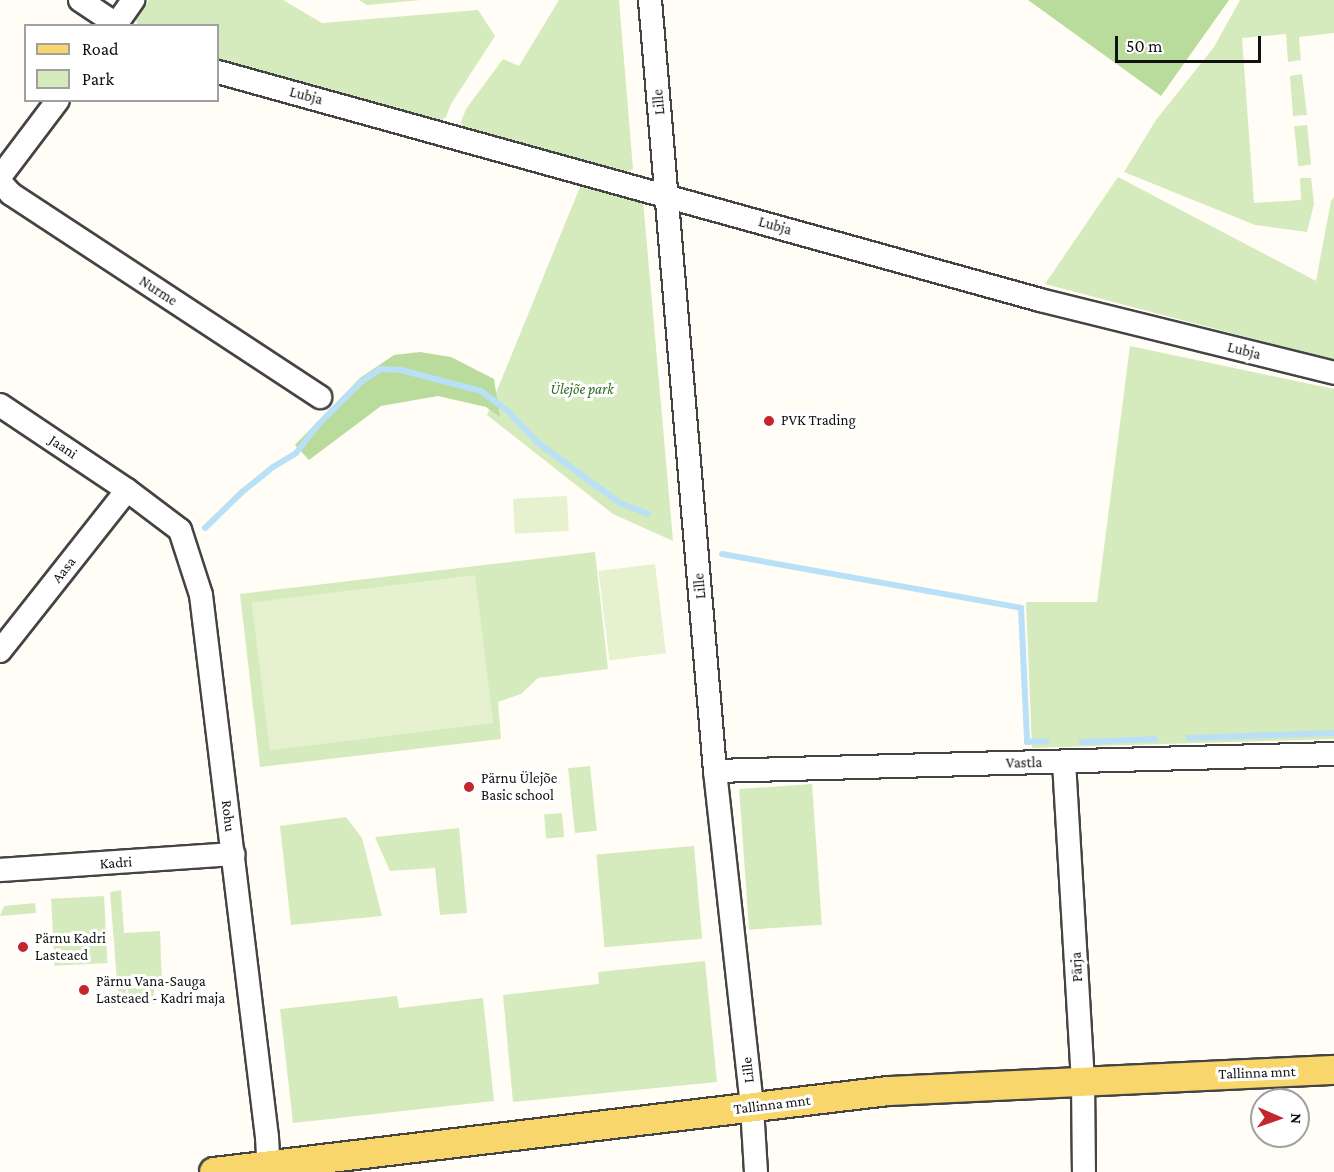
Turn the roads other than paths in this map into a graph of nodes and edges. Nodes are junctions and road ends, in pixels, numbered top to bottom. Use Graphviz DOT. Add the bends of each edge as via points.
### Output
graph roads {
  1 [pos="80,0"];
  2 [pos="133,0"];
  3 [pos="650,0"];
  4 [pos="116,24"];
  5 [pos="118,24"];
  6 [pos="219,72"];
  7 [pos="56,102"];
  8 [pos="0,177"];
  9 [pos="0,182"];
  10 [pos="668,195"];
  11 [pos="1334,373"];
  12 [pos="320,397"];
  13 [pos="0,405"];
  14 [pos="127,489"];
  15 [pos="0,651"];
  16 [pos="1334,754"];
  17 [pos="1064,762"];
  18 [pos="715,771"];
  19 [pos="233,854"];
  20 [pos="0,870"];
  21 [pos="1334,1070"];
  22 [pos="1083,1080"];
  23 [pos="752,1107"];
  24 [pos="269,1169"];
  25 [pos="214,1172"];
  26 [pos="756,1172"];
  27 [pos="1084,1172"];
  1 -- 4 [label="street"];
  2 -- 5 [label="street"];
  3 -- 10 [label="street, Lille"];
  6 -- 10 [label="street, Lubja"];
  7 -- 8 [label="street"];
  9 -- 12 [label="street, Nurme" via="11,194"];
  10 -- 11 [label="street, Lubja" via="1040,300"];
  10 -- 18 [label="street, Lille"];
  13 -- 14 [label="street, Jaani"];
  14 -- 15 [label="street, Aasa"];
  14 -- 19 [label="street, Rohu" via="180,530 201,595"];
  16 -- 17 [label="street, Vastla"];
  17 -- 18 [label="street, Vastla"];
  17 -- 22 [label="street, Pärja"];
  18 -- 23 [label="street, Lille"];
  19 -- 20 [label="street, Kadri"];
  19 -- 24 [label="street, Rohu"];
  21 -- 22 [label="main road, Tallinna mnt"];
  22 -- 23 [label="main road, Tallinna mnt" via="888,1091"];
  22 -- 27 [label="street, Pärja"];
  23 -- 24 [label="main road, Tallinna mnt"];
  23 -- 26 [label="street, Lille"];
  24 -- 25 [label="main road, Tallinna mnt"];
}
